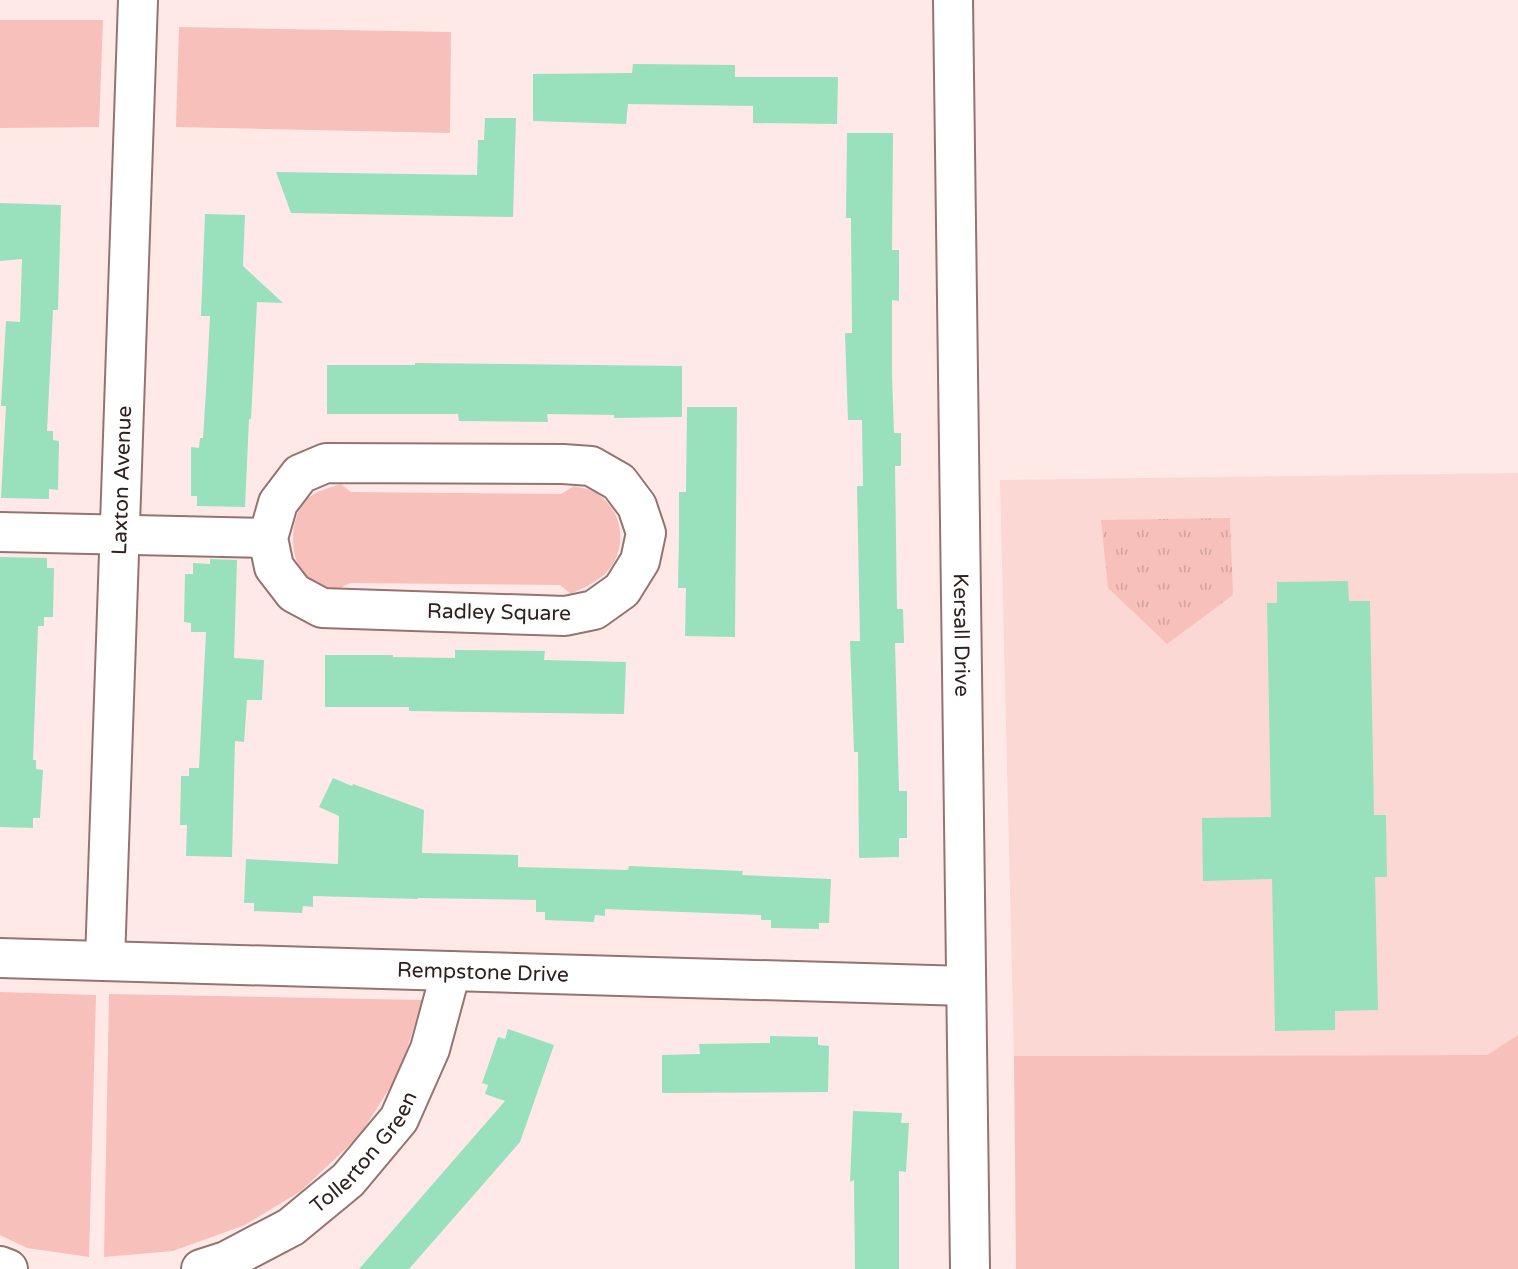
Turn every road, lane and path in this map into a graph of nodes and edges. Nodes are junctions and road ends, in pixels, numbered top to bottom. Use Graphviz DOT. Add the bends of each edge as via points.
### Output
graph roads {
  1 [pos="138,0"];
  2 [pos="953,0"];
  3 [pos="0,532"];
  4 [pos="120,535"];
  5 [pos="268,538"];
  6 [pos="0,958"];
  7 [pos="105,961"];
  8 [pos="451,971"];
  9 [pos="966,986"];
  10 [pos="0,1266"];
  11 [pos="8,1269"];
  12 [pos="201,1269"];
  13 [pos="970,1269"];
  1 -- 4 [label="street, Laxton Avenue"];
  2 -- 9 [label="street, Kersall Drive"];
  3 -- 4 [label="street"];
  4 -- 5 [label="street"];
  4 -- 7 [label="street, Laxton Avenue"];
  5 -- 5 [label="street, Radley Square" via="278,503 300,474 326,463 591,466 619,482 637,506 646,533 640,562 622,590 594,610 565,616 322,608 294,593 274,567"];
  6 -- 7 [label="street, Rempstone Drive"];
  7 -- 8 [label="street, Rempstone Drive"];
  8 -- 9 [label="street, Rempstone Drive"];
  8 -- 12 [label="street, Tollerton Green" via="430,1049 398,1119 348,1180 291,1227"];
  9 -- 13 [label="street, Kersall Drive"];
  10 -- 11 [label="street"];
}
